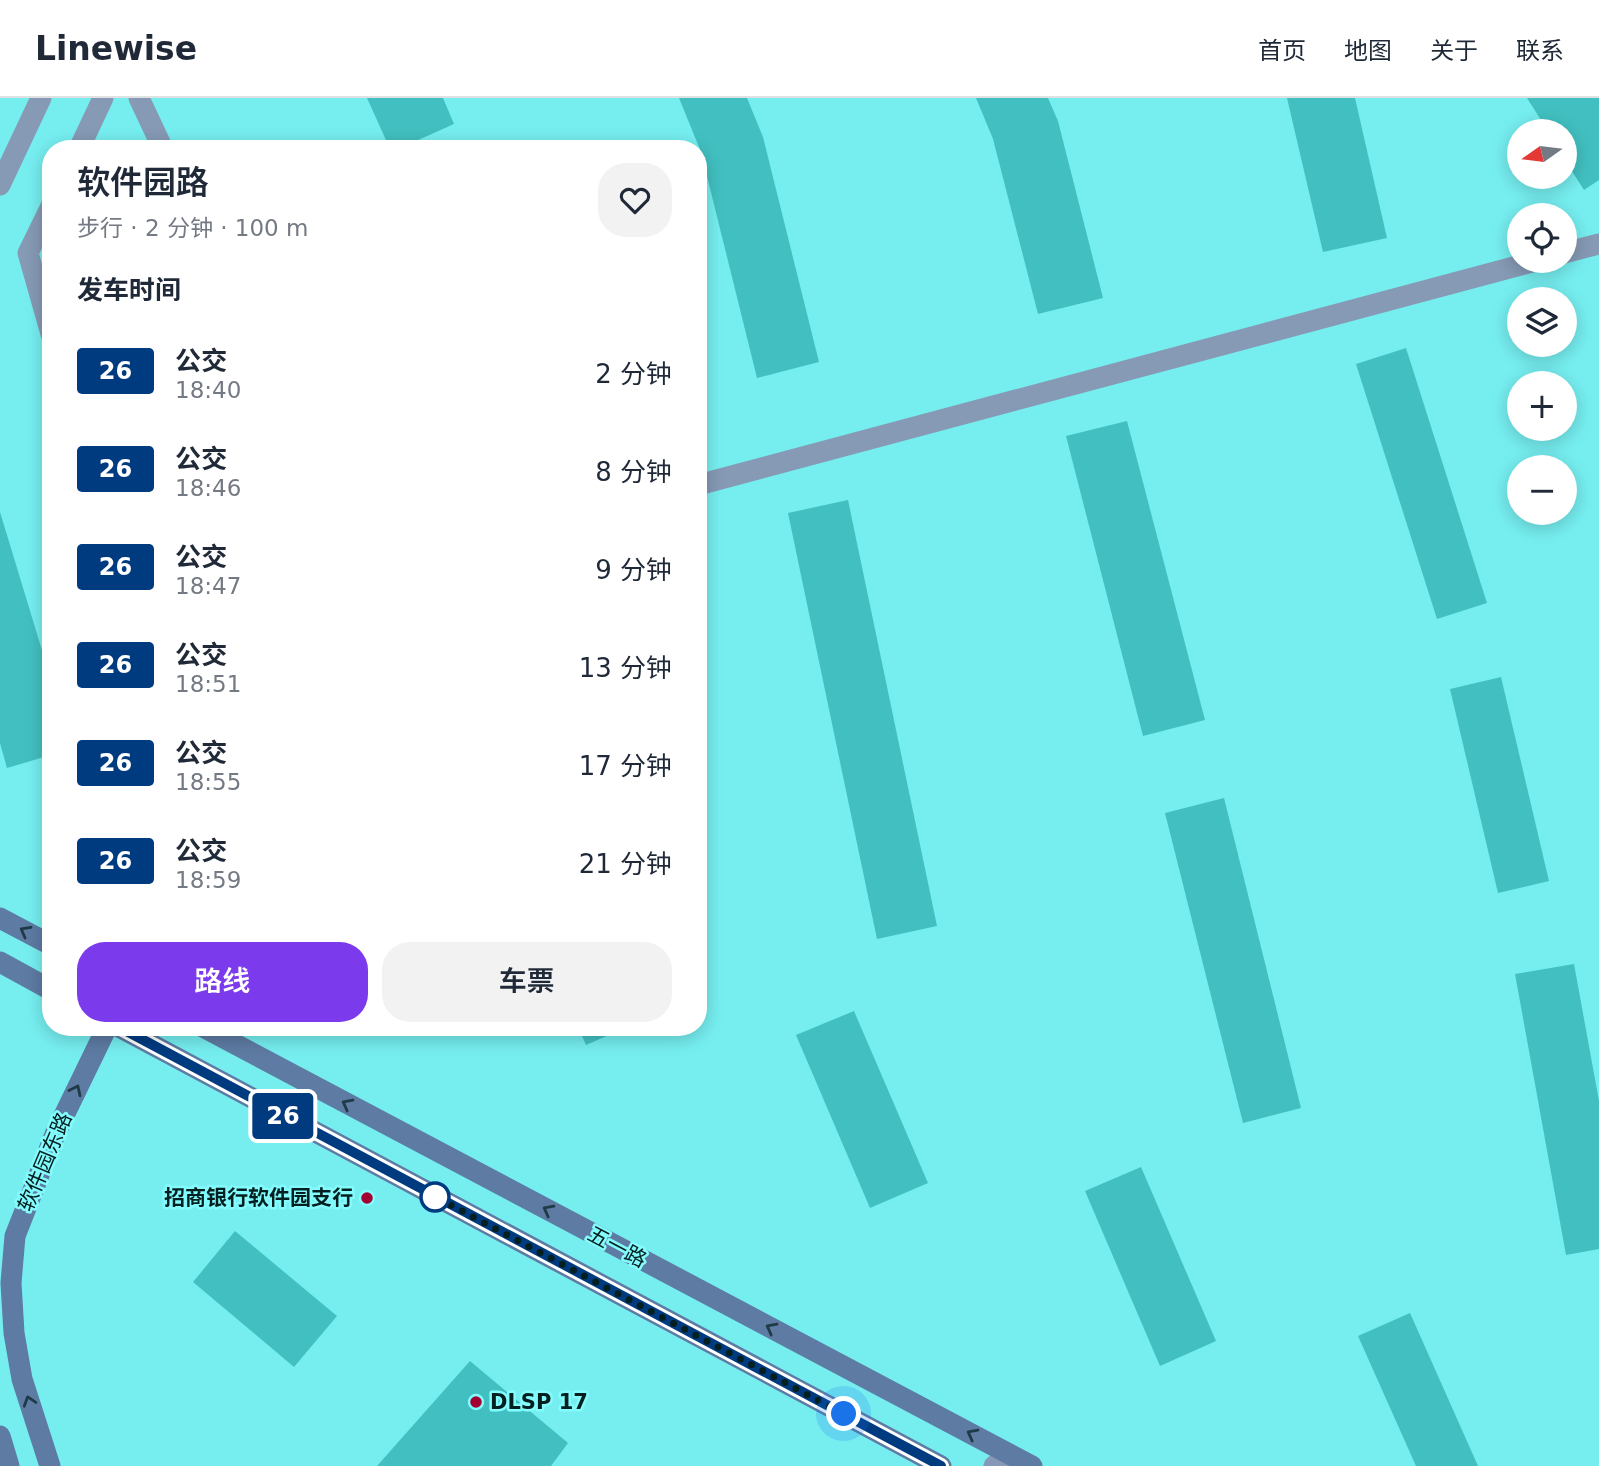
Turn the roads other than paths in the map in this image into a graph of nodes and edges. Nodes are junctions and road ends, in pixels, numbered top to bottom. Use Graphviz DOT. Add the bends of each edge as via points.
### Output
graph roads {
  1 [pos="41,98"];
  2 [pos="103,98"];
  3 [pos="139,98"];
  4 [pos="83,140"];
  5 [pos="159,140"];
  6 [pos="0,184"];
  7 [pos="42,224"];
  8 [pos="1599,244"];
  9 [pos="1577,250"];
  10 [pos="1507,269"];
  11 [pos="42,302"];
  12 [pos="707,483"];
  13 [pos="0,918"];
  14 [pos="42,940"];
  15 [pos="0,962"];
  16 [pos="42,985"];
  17 [pos="103,1036"];
  18 [pos="136,1036"];
  19 [pos="220,1036"];
  20 [pos="0,1436"];
  21 [pos="1002,1460"];
  22 [pos="9,1466"];
  23 [pos="50,1466"];
  24 [pos="941,1466"];
  25 [pos="1032,1466"];
  1 -- 6 [label="street"];
  2 -- 4 [label="street"];
  3 -- 5 [label="street"];
  7 -- 11 [label="street" via="28,253"];
  8 -- 9 [label="street"];
  10 -- 12 [label="street"];
  14 -- 13 [label="main road, one-way"];
  15 -- 16 [label="main road"];
  23 -- 17 [label="main road, 软件园东路, one-way" via="22,1379 14,1333 10,1283 15,1236 51,1143"];
  18 -- 24 [label="main road, 五一路"];
  21 -- 19 [label="main road, 五一路, one-way"];
  20 -- 22 [label="main road"];
  21 -- 25 [label="main road, 五一路"];
}
